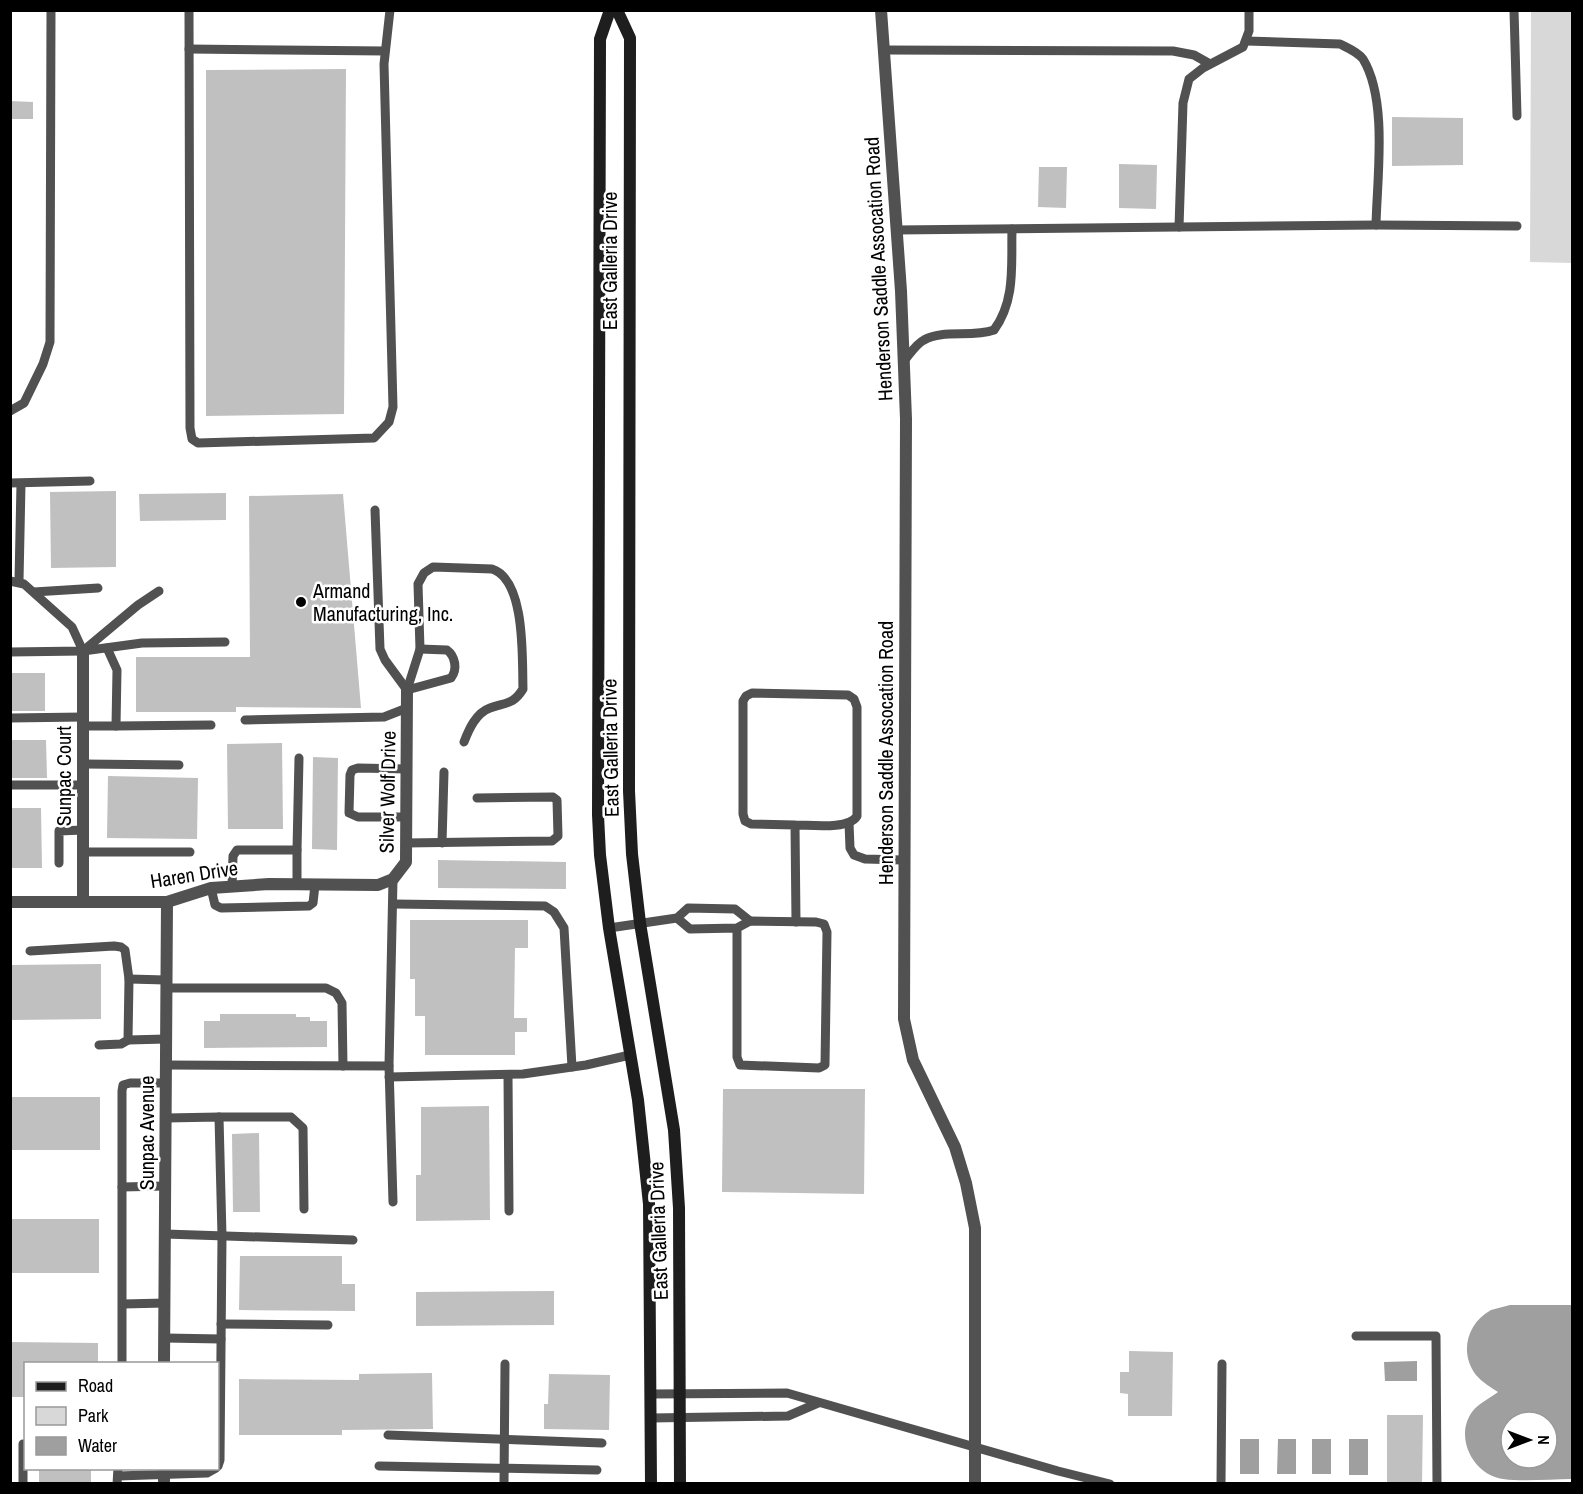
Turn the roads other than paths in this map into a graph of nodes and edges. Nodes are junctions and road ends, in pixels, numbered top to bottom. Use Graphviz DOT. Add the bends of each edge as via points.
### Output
graph roads {
  1 [pos="51,10"];
  2 [pos="189,10"];
  3 [pos="390,10"];
  4 [pos="610,10"];
  5 [pos="617,10"];
  6 [pos="881,10"];
  7 [pos="1249,10"];
  8 [pos="1514,10"];
  9 [pos="1246,40"];
  10 [pos="189,49"];
  11 [pos="885,50"];
  12 [pos="385,51"];
  13 [pos="1210,64"];
  14 [pos="1517,116"];
  15 [pos="1376,225"];
  16 [pos="1517,225"];
  17 [pos="1179,227"];
  18 [pos="1012,229"];
  19 [pos="896,230"];
  20 [pos="904,361"];
  21 [pos="10,411"];
  22 [pos="90,481"];
  23 [pos="16,484"];
  24 [pos="375,510"];
  25 [pos="15,581"];
  26 [pos="98,588"];
  27 [pos="159,591"];
  28 [pos="34,592"];
  29 [pos="225,642"];
  30 [pos="106,648"];
  31 [pos="420,649"];
  32 [pos="82,651"];
  33 [pos="10,652"];
  34 [pos="407,690"];
  35 [pos="407,708"];
  36 [pos="10,718"];
  37 [pos="245,720"];
  38 [pos="82,722"];
  39 [pos="211,725"];
  40 [pos="116,726"];
  41 [pos="464,742"];
  42 [pos="299,758"];
  43 [pos="82,764"];
  44 [pos="179,765"];
  45 [pos="407,769"];
  46 [pos="444,772"];
  47 [pos="10,785"];
  48 [pos="82,785"];
  49 [pos="477,798"];
  50 [pos="406,817"];
  51 [pos="849,823"];
  52 [pos="795,825"];
  53 [pos="82,830"];
  54 [pos="406,843"];
  55 [pos="442,843"];
  56 [pos="297,850"];
  57 [pos="82,852"];
  58 [pos="190,852"];
  59 [pos="903,860"];
  60 [pos="59,862"];
  61 [pos="388,881"];
  62 [pos="297,885"];
  63 [pos="315,885"];
  64 [pos="232,887"];
  65 [pos="211,888"];
  66 [pos="82,901"];
  67 [pos="10,902"];
  68 [pos="167,902"];
  69 [pos="393,904"];
  70 [pos="677,918"];
  71 [pos="750,921"];
  72 [pos="796,922"];
  73 [pos="640,923"];
  74 [pos="609,928"];
  75 [pos="737,928"];
  76 [pos="30,951"];
  77 [pos="129,979"];
  78 [pos="166,984"];
  79 [pos="166,1039"];
  80 [pos="128,1040"];
  81 [pos="99,1045"];
  82 [pos="630,1055"];
  83 [pos="166,1065"];
  84 [pos="343,1066"];
  85 [pos="389,1066"];
  86 [pos="572,1067"];
  87 [pos="508,1074"];
  88 [pos="389,1077"];
  89 [pos="166,1083"];
  90 [pos="219,1117"];
  91 [pos="166,1118"];
  92 [pos="165,1186"];
  93 [pos="122,1187"];
  94 [pos="393,1202"];
  95 [pos="304,1209"];
  96 [pos="510,1211"];
  97 [pos="165,1234"];
  98 [pos="222,1236"];
  99 [pos="353,1240"];
  100 [pos="165,1303"];
  101 [pos="123,1304"];
  102 [pos="221,1324"];
  103 [pos="328,1325"];
  104 [pos="1356,1336"];
  105 [pos="165,1338"];
  106 [pos="221,1339"];
  107 [pos="122,1362"];
  108 [pos="164,1362"];
  109 [pos="505,1364"];
  110 [pos="1222,1364"];
  111 [pos="651,1394"];
  112 [pos="680,1394"];
  113 [pos="818,1403"];
  114 [pos="651,1418"];
  115 [pos="680,1418"];
  116 [pos="388,1435"];
  117 [pos="504,1441"];
  118 [pos="602,1443"];
  119 [pos="23,1444"];
  120 [pos="975,1447"];
  121 [pos="219,1462"];
  122 [pos="379,1466"];
  123 [pos="212,1470"];
  124 [pos="504,1470"];
  125 [pos="597,1470"];
  126 [pos="118,1476"];
  127 [pos="164,1476"];
  128 [pos="23,1484"];
  129 [pos="504,1484"];
  130 [pos="651,1484"];
  131 [pos="680,1484"];
  132 [pos="975,1484"];
  133 [pos="1110,1484"];
  134 [pos="1221,1484"];
  135 [pos="1437,1484"];
  1 -- 21 [label="lane" via="50,342 24,403"];
  2 -- 10 [label="lane"];
  3 -- 12 [label="lane"];
  4 -- 74 [label="main road, East Galleria Drive" via="600,39 597,772 600,855"];
  5 -- 73 [label="main road, East Galleria Drive" via="630,38 629,791"];
  6 -- 11 [label="street, Henderson Saddle Assocation Road"];
  7 -- 9 [label="lane"];
  8 -- 14 [label="lane"];
  9 -- 13 [label="lane" via="1243,47"];
  9 -- 15 [label="lane" via="1340,44 1362,58 1379,110"];
  10 -- 12 [label="lane"];
  10 -- 12 [label="lane" via="190,428 192,439 198,443 374,438 389,422 393,407"];
  11 -- 13 [label="lane" via="1173,51 1194,55"];
  11 -- 19 [label="street, Henderson Saddle Assocation Road"];
  13 -- 17 [label="lane" via="1189,79 1183,103"];
  15 -- 16 [label="lane"];
  15 -- 17 [label="lane"];
  17 -- 18 [label="lane"];
  18 -- 19 [label="lane"];
  18 -- 20 [label="lane" via="1011,296 994,330 924,340"];
  19 -- 20 [label="street, Henderson Saddle Assocation Road"];
  20 -- 59 [label="street, Henderson Saddle Assocation Road"];
  22 -- 23 [label="lane"];
  23 -- 25 [label="lane"];
  24 -- 34 [label="lane" via="380,649"];
  25 -- 28 [label="lane"];
  26 -- 28 [label="lane"];
  27 -- 32 [label="lane"];
  28 -- 32 [label="lane" via="72,627"];
  29 -- 30 [label="lane" via="142,643"];
  30 -- 32 [label="lane"];
  30 -- 40 [label="lane" via="117,670"];
  31 -- 34 [label="lane"];
  31 -- 34 [label="lane" via="447,650 452,654 454,674 452,678"];
  31 -- 41 [label="lane" via="418,584 424,573 433,567 501,572 512,589 520,624 523,689 518,698 488,708 479,716"];
  32 -- 33 [label="lane"];
  32 -- 38 [label="street, Sunpac Court"];
  34 -- 35 [label="street, Silver Wolf Drive"];
  35 -- 37 [label="lane" via="384,717"];
  35 -- 45 [label="street, Silver Wolf Drive"];
  36 -- 38 [label="lane"];
  38 -- 40 [label="lane"];
  38 -- 43 [label="street, Sunpac Court"];
  39 -- 40 [label="lane"];
  42 -- 56 [label="lane"];
  43 -- 44 [label="lane"];
  43 -- 48 [label="street, Sunpac Court"];
  45 -- 50 [label="street, Silver Wolf Drive"];
  45 -- 50 [label="lane" via="352,770 349,813 358,817"];
  46 -- 55 [label="lane"];
  47 -- 48 [label="lane"];
  48 -- 53 [label="street, Sunpac Court"];
  49 -- 55 [label="lane" via="553,797 558,836 552,841"];
  50 -- 54 [label="street, Silver Wolf Drive"];
  51 -- 52 [label="lane"];
  51 -- 52 [label="lane" via="857,816 854,699 848,695 752,693 743,702 745,821"];
  51 -- 59 [label="lane" via="854,855 865,860"];
  52 -- 72 [label="lane"];
  53 -- 57 [label="street, Sunpac Court"];
  53 -- 60 [label="lane" via="58,831"];
  54 -- 55 [label="lane"];
  54 -- 61 [label="street, Silver Wolf Drive" via="406,862"];
  56 -- 62 [label="lane"];
  56 -- 64 [label="lane" via="237,849 233,856"];
  57 -- 58 [label="lane"];
  57 -- 66 [label="street, Sunpac Court"];
  59 -- 120 [label="street, Henderson Saddle Assocation Road" via="904,1019 914,1060 955,1147 975,1228"];
  61 -- 63 [label="street, Haren Drive"];
  61 -- 69 [label="lane"];
  62 -- 63 [label="street, Haren Drive"];
  62 -- 64 [label="street, Haren Drive"];
  63 -- 65 [label="lane" via="313,903 309,906 221,908 215,905"];
  64 -- 65 [label="street, Haren Drive"];
  65 -- 68 [label="street, Haren Drive"];
  66 -- 67 [label="street, Haren Drive"];
  66 -- 68 [label="street, Haren Drive"];
  68 -- 78 [label="street, Sunpac Avenue"];
  69 -- 85 [label="lane"];
  69 -- 86 [label="lane" via="545,906 554,912 564,928"];
  70 -- 71 [label="lane" via="688,908 735,909"];
  70 -- 73 [label="lane"];
  70 -- 75 [label="lane" via="690,929"];
  71 -- 72 [label="lane"];
  71 -- 75 [label="lane"];
  72 -- 75 [label="lane" via="824,924 827,932 825,1065 819,1068 740,1065"];
  73 -- 74 [label="lane"];
  73 -- 112 [label="main road, East Galleria Drive" via="667,1084 677,1174"];
  74 -- 82 [label="main road, East Galleria Drive"];
  76 -- 77 [label="lane" via="121,947"];
  77 -- 78 [label="lane"];
  77 -- 80 [label="lane"];
  78 -- 79 [label="street, Sunpac Avenue"];
  78 -- 84 [label="lane" via="326,988 336,993 342,1003"];
  79 -- 80 [label="lane"];
  79 -- 83 [label="street, Sunpac Avenue"];
  80 -- 81 [label="lane"];
  82 -- 86 [label="lane"];
  82 -- 111 [label="main road, East Galleria Drive" via="649,1204"];
  83 -- 84 [label="lane"];
  83 -- 89 [label="street, Sunpac Avenue"];
  84 -- 85 [label="lane"];
  85 -- 88 [label="lane"];
  86 -- 87 [label="lane"];
  87 -- 88 [label="lane"];
  87 -- 96 [label="lane"];
  88 -- 94 [label="lane"];
  89 -- 91 [label="street, Sunpac Avenue"];
  89 -- 93 [label="lane" via="123,1085"];
  90 -- 91 [label="lane"];
  90 -- 95 [label="lane" via="291,1117 298,1122 303,1128"];
  90 -- 98 [label="lane"];
  91 -- 92 [label="street, Sunpac Avenue"];
  92 -- 93 [label="lane"];
  92 -- 97 [label="street, Sunpac Avenue"];
  93 -- 101 [label="lane"];
  97 -- 98 [label="lane"];
  97 -- 100 [label="street, Sunpac Avenue"];
  98 -- 99 [label="lane"];
  98 -- 102 [label="lane"];
  100 -- 101 [label="lane"];
  100 -- 105 [label="street, Sunpac Avenue"];
  101 -- 107 [label="lane"];
  102 -- 103 [label="lane"];
  102 -- 106 [label="lane"];
  104 -- 135 [label="lane" via="1436,1336"];
  105 -- 106 [label="lane"];
  105 -- 108 [label="street, Sunpac Avenue"];
  106 -- 121 [label="lane"];
  109 -- 117 [label="lane"];
  110 -- 134 [label="lane"];
  111 -- 112 [label="lane"];
  111 -- 114 [label="main road, East Galleria Drive"];
  112 -- 113 [label="lane" via="787,1393"];
  112 -- 115 [label="main road, East Galleria Drive"];
  113 -- 115 [label="lane" via="788,1416"];
  113 -- 120 [label="lane"];
  114 -- 115 [label="lane"];
  114 -- 130 [label="main road, East Galleria Drive"];
  115 -- 131 [label="main road, East Galleria Drive"];
  116 -- 117 [label="lane"];
  117 -- 118 [label="lane"];
  117 -- 124 [label="lane"];
  119 -- 128 [label="lane"];
  120 -- 132 [label="street, Henderson Saddle Assocation Road"];
  120 -- 133 [label="lane"];
  122 -- 124 [label="lane"];
  123 -- 127 [label="lane"];
  124 -- 125 [label="lane"];
  124 -- 129 [label="lane"];
  126 -- 127 [label="lane"];
}
